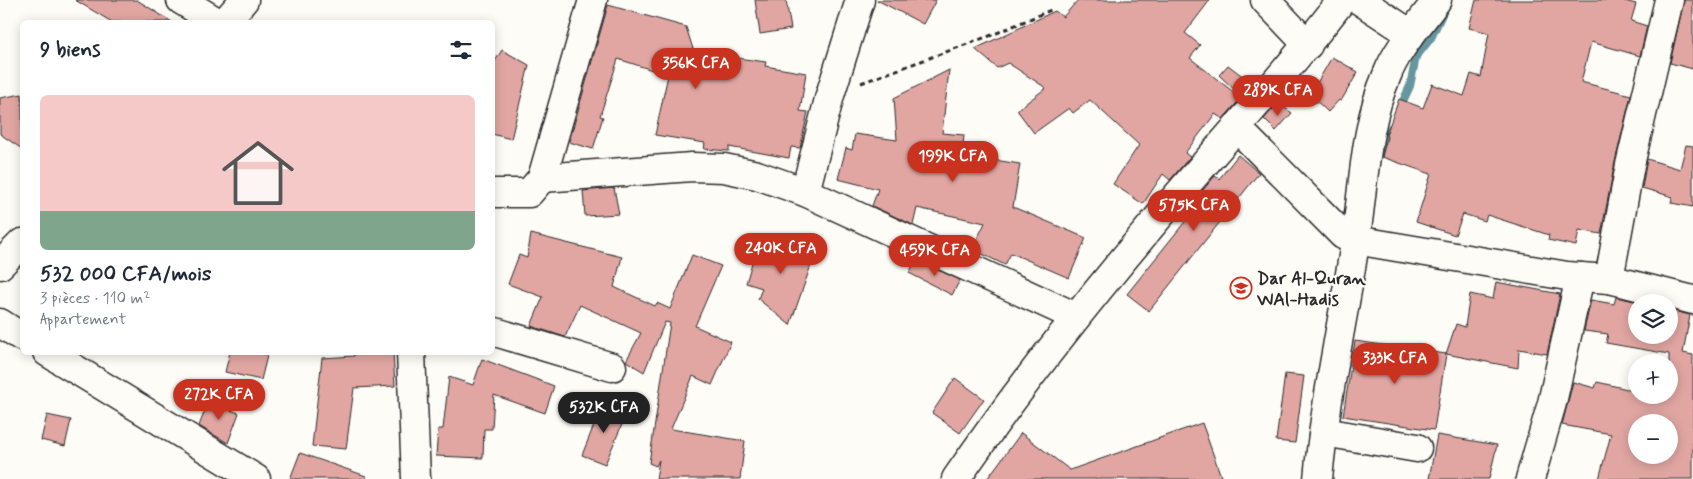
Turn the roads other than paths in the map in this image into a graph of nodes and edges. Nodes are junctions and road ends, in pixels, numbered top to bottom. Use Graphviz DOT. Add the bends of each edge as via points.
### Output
graph roads {
  1 [pos="180,0"];
  2 [pos="244,0"];
  3 [pos="593,0"];
  4 [pos="860,0"];
  5 [pos="1265,0"];
  6 [pos="1342,0"];
  7 [pos="1359,0"];
  8 [pos="1437,0"];
  9 [pos="1669,0"];
  10 [pos="214,20"];
  11 [pos="227,20"];
  12 [pos="1411,34"];
  13 [pos="1308,45"];
  14 [pos="1236,127"];
  15 [pos="542,178"];
  16 [pos="805,192"];
  17 [pos="495,193"];
  18 [pos="1356,240"];
  19 [pos="20,245"];
  20 [pos="0,265"];
  21 [pos="1580,277"];
  22 [pos="1609,279"];
  23 [pos="1693,300"];
  24 [pos="1076,317"];
  25 [pos="0,323"];
  26 [pos="495,332"];
  27 [pos="20,336"];
  28 [pos="52,355"];
  29 [pos="410,355"];
  30 [pos="612,367"];
  31 [pos="1324,432"];
  32 [pos="1417,448"];
  33 [pos="256,479"];
  34 [pos="416,479"];
  35 [pos="956,479"];
  36 [pos="1318,479"];
  37 [pos="1530,479"];
  1 -- 10 [label="street"];
  2 -- 11 [label="street"];
  3 -- 15 [label="street"];
  4 -- 16 [label="street" via="830,95"];
  5 -- 13 [label="street"];
  6 -- 13 [label="street"];
  7 -- 12 [label="street"];
  8 -- 12 [label="street"];
  9 -- 22 [label="street" via="1630,165"];
  12 -- 18 [label="street" via="1387,74 1375,109"];
  13 -- 14 [label="street"];
  14 -- 18 [label="street" via="1343,235"];
  14 -- 24 [label="street"];
  15 -- 16 [label="street" via="692,167 724,168 757,175"];
  15 -- 17 [label="street" via="529,193"];
  16 -- 24 [label="street"];
  18 -- 21 [label="street"];
  18 -- 31 [label="street"];
  19 -- 20 [label="street"];
  21 -- 22 [label="street"];
  21 -- 37 [label="street" via="1552,403"];
  22 -- 23 [label="street"];
  24 -- 35 [label="street"];
  25 -- 27 [label="street"];
  26 -- 30 [label="street"];
  28 -- 33 [label="street"];
  29 -- 34 [label="street"];
  31 -- 32 [label="street"];
  31 -- 36 [label="street"];
}
